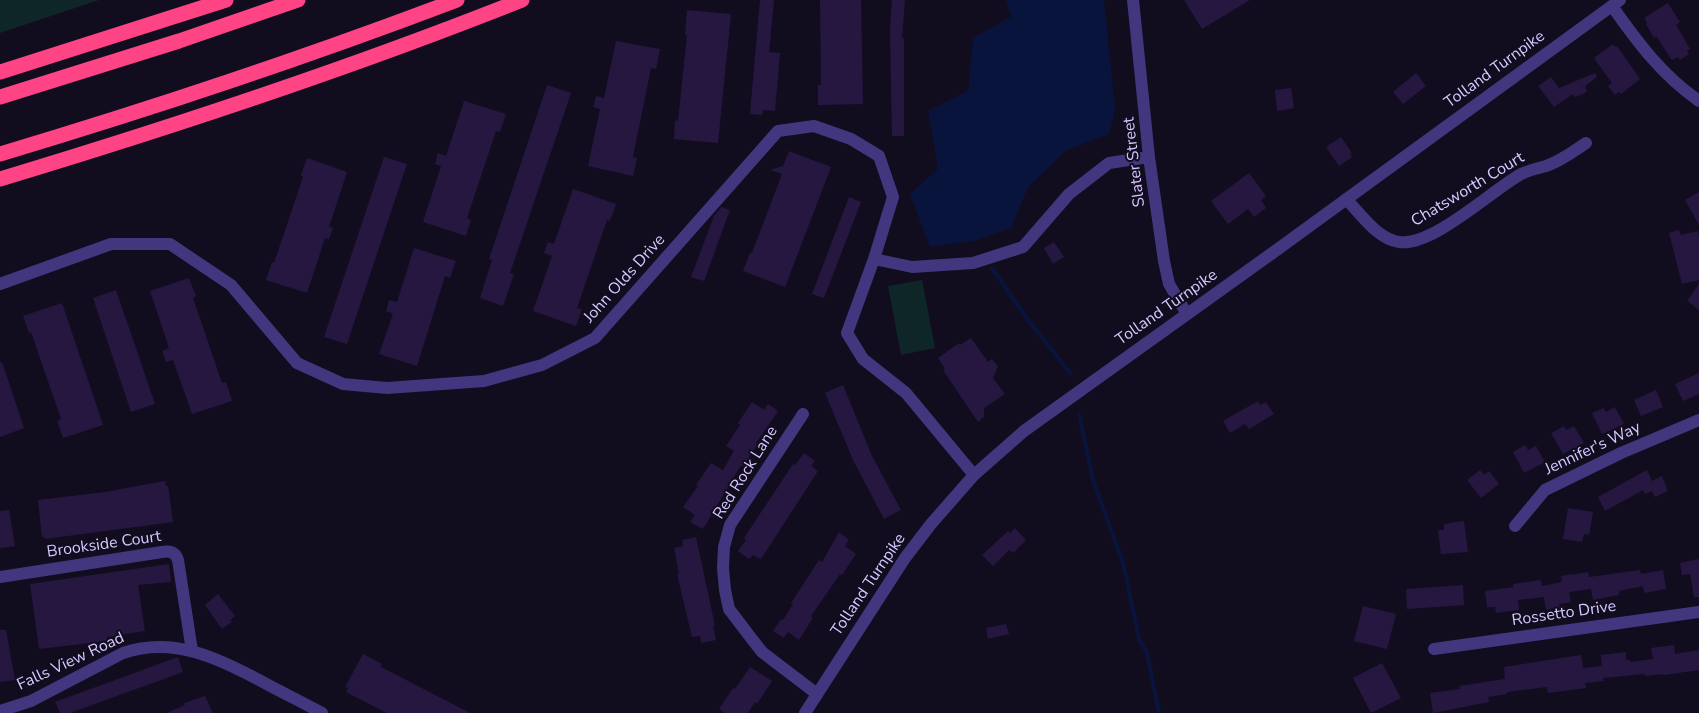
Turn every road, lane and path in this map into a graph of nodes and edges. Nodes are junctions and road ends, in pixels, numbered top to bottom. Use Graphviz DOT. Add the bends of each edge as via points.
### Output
graph roads {
  1 [pos="226,0"];
  2 [pos="298,0"];
  3 [pos="457,0"];
  4 [pos="522,0"];
  5 [pos="1133,0"];
  6 [pos="1616,3"];
  7 [pos="0,72"];
  8 [pos="0,97"];
  9 [pos="1699,101"];
  10 [pos="1586,143"];
  11 [pos="0,154"];
  12 [pos="1149,157"];
  13 [pos="0,179"];
  14 [pos="1346,198"];
  15 [pos="874,259"];
  16 [pos="0,284"];
  17 [pos="1187,314"];
  18 [pos="803,414"];
  19 [pos="1699,420"];
  20 [pos="974,475"];
  21 [pos="1515,526"];
  22 [pos="0,577"];
  23 [pos="1699,612"];
  24 [pos="1434,649"];
  25 [pos="192,651"];
  26 [pos="817,694"];
  27 [pos="0,711"];
  28 [pos="322,713"];
  29 [pos="805,713"];
  1 -- 7 [label="highway"];
  2 -- 8 [label="highway" via="171,44"];
  3 -- 11 [label="highway" via="245,77"];
  4 -- 13 [label="highway" via="241,104"];
  5 -- 12 [label="street, Slater Street"];
  6 -- 9 [label="street" via="1638,43 1680,88"];
  6 -- 14 [label="street, Tolland Turnpike"];
  10 -- 14 [label="street, Chatsworth Court" via="1562,158 1522,174 1445,226 1415,241 1398,242 1385,237"];
  12 -- 15 [label="street" via="1108,163 1069,194 1022,247 973,263 912,268"];
  12 -- 17 [label="street, Slater Street" via="1164,261 1170,284"];
  14 -- 17 [label="street, Tolland Turnpike"];
  15 -- 16 [label="street, John Olds Drive" via="893,197 879,156 851,139 814,126 778,132 595,338 542,365 484,382 387,388 343,384 297,363 232,285 170,244 111,244"];
  15 -- 20 [label="street, John Olds Drive" via="847,333 863,359 906,392"];
  17 -- 20 [label="street, Tolland Turnpike" via="1024,431"];
  18 -- 26 [label="street, Red Rock Lane" via="730,525 723,568 729,609 762,652"];
  19 -- 21 [label="street, Jennifer's Way" via="1545,490"];
  20 -- 26 [label="street, Tolland Turnpike" via="905,558"];
  22 -- 25 [label="street, Brookside Court" via="172,552 177,558"];
  23 -- 24 [label="street, Rossetto Drive"];
  25 -- 27 [label="street, Falls View Road" via="158,647 129,652 31,701"];
  25 -- 28 [label="street, Falls View Road" via="224,662"];
  26 -- 29 [label="street, Tolland Turnpike"];
}
